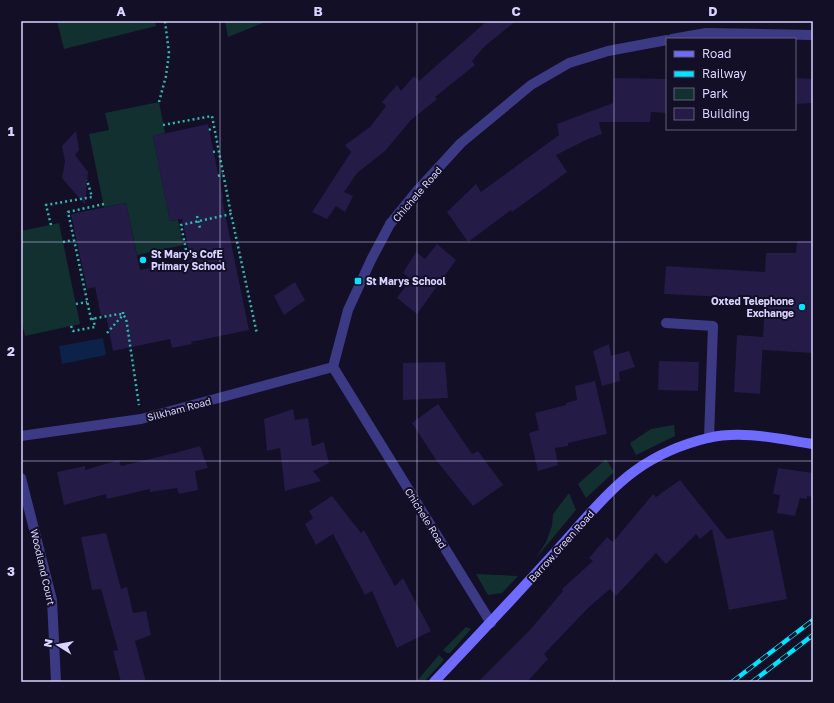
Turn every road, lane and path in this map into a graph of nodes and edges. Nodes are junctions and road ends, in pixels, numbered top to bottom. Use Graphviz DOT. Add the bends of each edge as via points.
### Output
graph roads {
  1 [pos="165,21"];
  2 [pos="813,35"];
  3 [pos="678,38"];
  4 [pos="666,40"];
  5 [pos="159,102"];
  6 [pos="163,125"];
  7 [pos="213,128"];
  8 [pos="209,130"];
  9 [pos="218,151"];
  10 [pos="213,152"];
  11 [pos="223,174"];
  12 [pos="218,176"];
  13 [pos="87,180"];
  14 [pos="228,199"];
  15 [pos="223,200"];
  16 [pos="104,204"];
  17 [pos="231,214"];
  18 [pos="197,216"];
  19 [pos="199,221"];
  20 [pos="51,225"];
  21 [pos="200,228"];
  22 [pos="73,240"];
  23 [pos="63,242"];
  24 [pos="186,250"];
  25 [pos="87,302"];
  26 [pos="76,304"];
  27 [pos="123,311"];
  28 [pos="123,315"];
  29 [pos="93,318"];
  30 [pos="666,323"];
  31 [pos="72,326"];
  32 [pos="107,333"];
  33 [pos="256,334"];
  34 [pos="333,367"];
  35 [pos="141,419"];
  36 [pos="21,436"];
  37 [pos="709,438"];
  38 [pos="813,444"];
  39 [pos="21,478"];
  40 [pos="491,623"];
  41 [pos="56,682"];
  42 [pos="434,682"];
  1 -- 5 [label="path" via="169,53"];
  2 -- 3 [label="street" via="706,33"];
  4 -- 34 [label="street, Chichele Road" via="608,51 569,62 531,85 462,143 390,224 348,310"];
  6 -- 7 [label="path" via="212,116"];
  7 -- 8 [label="path"];
  7 -- 9 [label="path"];
  9 -- 10 [label="path"];
  9 -- 11 [label="path"];
  11 -- 12 [label="path"];
  11 -- 14 [label="path"];
  13 -- 20 [label="path" via="92,197 46,205"];
  14 -- 15 [label="path"];
  14 -- 17 [label="path"];
  16 -- 22 [label="path" via="68,212"];
  17 -- 19 [label="path"];
  17 -- 33 [label="path"];
  18 -- 19 [label="path"];
  19 -- 21 [label="path"];
  19 -- 24 [label="path" via="180,225"];
  22 -- 23 [label="path"];
  22 -- 25 [label="path"];
  25 -- 26 [label="path"];
  25 -- 29 [label="path" via="91,319"];
  27 -- 28 [label="path"];
  28 -- 29 [label="path"];
  28 -- 32 [label="path"];
  28 -- 35 [label="path" via="126,318"];
  29 -- 31 [label="path" via="95,327 72,331"];
  30 -- 37 [label="street" via="713,326"];
  34 -- 35 [label="street, Silkham Road"];
  34 -- 40 [label="street, Chichele Road"];
  35 -- 36 [label="street, Silkham Road"];
  37 -- 38 [label="street, Barrow Green Road" via="764,437"];
  37 -- 40 [label="street, Barrow Green Road" via="677,448 647,462 635,471 590,514"];
  39 -- 41 [label="street, Woodland Court" via="52,600"];
  40 -- 42 [label="street, Barrow Green Road"];
}
